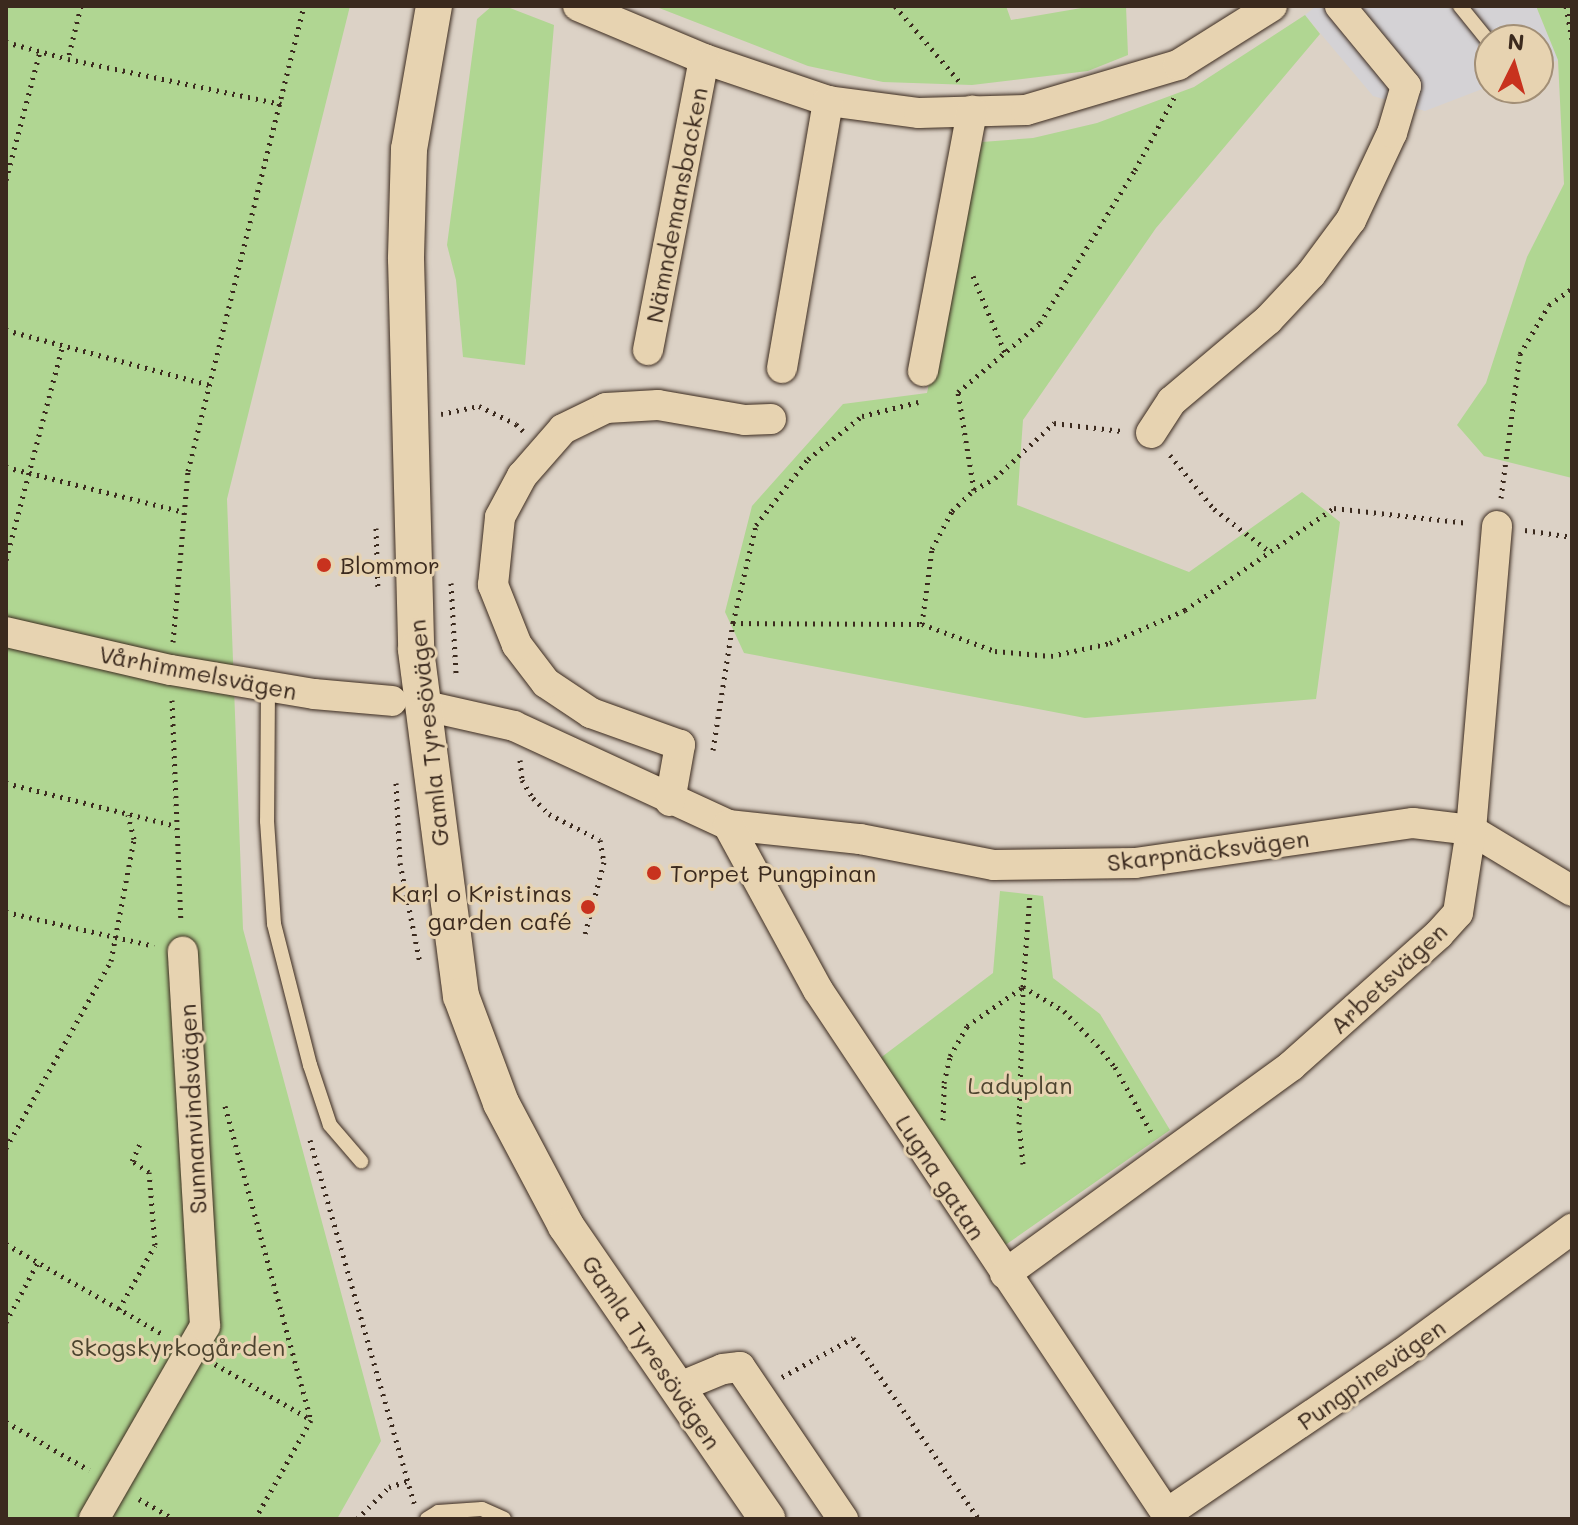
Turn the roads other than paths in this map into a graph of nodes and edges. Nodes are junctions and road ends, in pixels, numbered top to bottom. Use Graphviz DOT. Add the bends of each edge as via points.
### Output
graph roads {
  1 [pos="434,6"];
  2 [pos="578,6"];
  3 [pos="1272,6"];
  4 [pos="1340,6"];
  5 [pos="1460,6"];
  6 [pos="1475,24"];
  7 [pos="704,59"];
  8 [pos="828,101"];
  9 [pos="970,102"];
  10 [pos="648,350"];
  11 [pos="782,368"];
  12 [pos="927,385"];
  13 [pos="771,419"];
  14 [pos="1151,433"];
  15 [pos="1497,526"];
  16 [pos="6,632"];
  17 [pos="268,686"];
  18 [pos="406,703"];
  19 [pos="670,801"];
  20 [pos="728,825"];
  21 [pos="1471,830"];
  22 [pos="1572,891"];
  23 [pos="183,952"];
  24 [pos="361,1161"];
  25 [pos="1572,1229"];
  26 [pos="1005,1274"];
  27 [pos="677,1388"];
  28 [pos="1168,1516"];
  29 [pos="94,1519"];
  30 [pos="427,1519"];
  31 [pos="504,1519"];
  32 [pos="767,1519"];
  33 [pos="843,1519"];
  1 -- 18 [label="street, Gamla Tyresövägen" via="409,149 406,259 416,650"];
  2 -- 7 [label="street, Nämndemansbacken"];
  3 -- 9 [label="street, Nämndemansbacken" via="1178,65 1026,110"];
  4 -- 14 [label="street" via="1406,86 1392,133 1351,220 1311,274 1268,320 1172,401"];
  5 -- 6 [label="lane"];
  7 -- 8 [label="street, Nämndemansbacken"];
  7 -- 10 [label="street, Nämndemansbacken"];
  8 -- 9 [label="street, Nämndemansbacken" via="919,113"];
  8 -- 11 [label="street"];
  9 -- 12 [label="street"];
  13 -- 19 [label="street" via="745,420 658,405 606,408 563,429 522,476 500,517 493,585 517,645 546,683 591,713 680,745"];
  15 -- 21 [label="street, Arbetsvägen"];
  16 -- 17 [label="street, Vårhimmelsvägen"];
  17 -- 18 [label="street, Vårhimmelsvägen"];
  17 -- 24 [label="lane" via="267,821 274,924 330,1125"];
  18 -- 19 [label="street, Skarpnäcksvägen" via="514,726"];
  18 -- 27 [label="street, Gamla Tyresövägen" via="461,996 501,1103 566,1226"];
  19 -- 20 [label="street, Skarpnäcksvägen"];
  20 -- 21 [label="street, Skarpnäcksvägen" via="860,839 994,865 1135,863 1413,823"];
  20 -- 26 [label="street, Lugna gatan" via="818,990"];
  21 -- 22 [label="street, Skarpnäcksvägen"];
  21 -- 26 [label="street, Arbetsvägen" via="1458,913 1439,934 1291,1066"];
  23 -- 29 [label="street, Sunnanvindsvägen" via="205,1326"];
  25 -- 28 [label="street, Pungpinevägen"];
  26 -- 28 [label="street, Lugna gatan"];
  27 -- 32 [label="street, Gamla Tyresövägen"];
  27 -- 33 [label="street" via="740,1367"];
  30 -- 31 [label="lane" via="438,1512 482,1509"];
}
